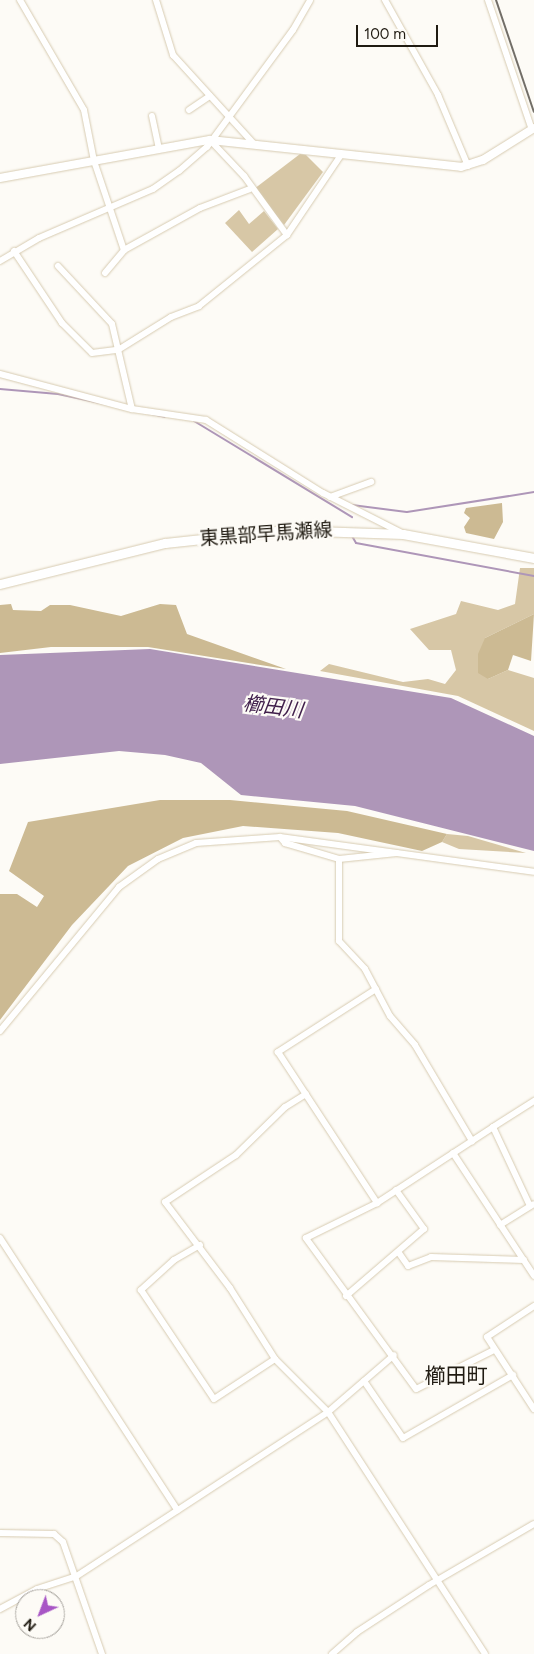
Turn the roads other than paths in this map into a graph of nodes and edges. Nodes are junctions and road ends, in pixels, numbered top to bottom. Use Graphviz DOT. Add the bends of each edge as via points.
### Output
graph roads {
  1 [pos="20,0"];
  2 [pos="156,0"];
  3 [pos="310,0"];
  4 [pos="385,0"];
  5 [pos="488,0"];
  6 [pos="210,96"];
  7 [pos="189,110"];
  8 [pos="152,116"];
  9 [pos="227,117"];
  10 [pos="533,129"];
  11 [pos="210,140"];
  12 [pos="253,143"];
  13 [pos="159,148"];
  14 [pos="340,155"];
  15 [pos="94,160"];
  16 [pos="468,166"];
  17 [pos="0,178"];
  18 [pos="250,189"];
  19 [pos="109,210"];
  20 [pos="287,235"];
  21 [pos="124,250"];
  22 [pos="14,251"];
  23 [pos="0,261"];
  24 [pos="58,266"];
  25 [pos="105,273"];
  26 [pos="118,350"];
  27 [pos="0,374"];
  28 [pos="132,409"];
  29 [pos="371,482"];
  30 [pos="330,497"];
  31 [pos="403,534"];
  32 [pos="534,558"];
  33 [pos="0,584"];
  34 [pos="280,837"];
  35 [pos="398,853"];
  36 [pos="339,858"];
  37 [pos="534,872"];
  38 [pos="376,989"];
  39 [pos="0,1031"];
  40 [pos="306,1094"];
  41 [pos="534,1101"];
  42 [pos="494,1127"];
  43 [pos="472,1141"];
  44 [pos="453,1153"];
  45 [pos="396,1190"];
  46 [pos="377,1203"];
  47 [pos="532,1204"];
  48 [pos="500,1225"];
  49 [pos="0,1238"];
  50 [pos="200,1245"];
  51 [pos="399,1253"];
  52 [pos="524,1260"];
  53 [pos="534,1276"];
  54 [pos="346,1296"];
  55 [pos="534,1306"];
  56 [pos="494,1350"];
  57 [pos="394,1355"];
  58 [pos="275,1359"];
  59 [pos="513,1375"];
  60 [pos="364,1381"];
  61 [pos="534,1409"];
  62 [pos="328,1412"];
  63 [pos="177,1510"];
  64 [pos="534,1524"];
  65 [pos="0,1533"];
  66 [pos="75,1577"];
  67 [pos="437,1581"];
  68 [pos="0,1609"];
  69 [pos="102,1654"];
  70 [pos="332,1654"];
  71 [pos="484,1654"];
  1 -- 15 [label="street" via="84,110"];
  2 -- 6 [label="street" via="173,55"];
  3 -- 9 [label="street" via="293,30"];
  4 -- 16 [label="street" via="438,95"];
  5 -- 10 [label="street"];
  6 -- 7 [label="street"];
  6 -- 9 [label="street"];
  8 -- 13 [label="street"];
  9 -- 11 [label="street"];
  9 -- 12 [label="street"];
  10 -- 16 [label="street"];
  11 -- 12 [label="street"];
  11 -- 13 [label="street"];
  11 -- 18 [label="street" via="244,176"];
  11 -- 19 [label="street" via="164,181"];
  12 -- 14 [label="street"];
  13 -- 15 [label="street"];
  14 -- 16 [label="street" via="432,167"];
  14 -- 20 [label="street"];
  15 -- 17 [label="street"];
  15 -- 19 [label="street"];
  18 -- 20 [label="street"];
  18 -- 21 [label="street" via="200,208"];
  19 -- 21 [label="street"];
  19 -- 22 [label="street"];
  20 -- 26 [label="street" via="199,306"];
  21 -- 25 [label="street"];
  22 -- 23 [label="street"];
  22 -- 26 [label="street" via="62,323 92,353"];
  24 -- 26 [label="street" via="110,319"];
  26 -- 28 [label="street"];
  27 -- 28 [label="street"];
  28 -- 30 [label="street" via="206,420"];
  29 -- 30 [label="street"];
  30 -- 31 [label="street"];
  31 -- 32 [label="main road, 東黒部早馬瀬線"];
  31 -- 33 [label="main road, 東黒部早馬瀬線" via="320,529 204,536"];
  34 -- 35 [label="street"];
  34 -- 36 [label="street" via="284,843"];
  34 -- 39 [label="street" via="196,843 142,868 81,928"];
  35 -- 36 [label="street"];
  35 -- 37 [label="street"];
  36 -- 38 [label="street" via="337,936"];
  38 -- 40 [label="street" via="278,1052"];
  38 -- 43 [label="street" via="390,1016 416,1045"];
  40 -- 46 [label="street"];
  40 -- 50 [label="street" via="236,1155 165,1202"];
  41 -- 42 [label="street"];
  42 -- 43 [label="street"];
  42 -- 47 [label="street"];
  43 -- 44 [label="street"];
  44 -- 45 [label="street"];
  44 -- 48 [label="street"];
  45 -- 46 [label="street"];
  45 -- 51 [label="street" via="424,1229"];
  46 -- 54 [label="street" via="306,1238"];
  47 -- 48 [label="street"];
  48 -- 52 [label="street"];
  49 -- 63 [label="street"];
  50 -- 58 [label="street"];
  50 -- 58 [label="street" via="174,1260 141,1290 214,1399"];
  51 -- 52 [label="street" via="408,1266 430,1257"];
  51 -- 54 [label="street"];
  52 -- 53 [label="street"];
  54 -- 57 [label="street"];
  55 -- 56 [label="street" via="489,1334"];
  56 -- 57 [label="street" via="419,1390"];
  56 -- 59 [label="street"];
  57 -- 60 [label="street"];
  58 -- 62 [label="street"];
  59 -- 60 [label="street" via="403,1438"];
  59 -- 61 [label="street"];
  60 -- 62 [label="street"];
  62 -- 63 [label="street"];
  62 -- 67 [label="street"];
  63 -- 66 [label="street"];
  64 -- 67 [label="street"];
  65 -- 66 [label="street" via="54,1534 65,1546"];
  66 -- 68 [label="street" via="37,1589"];
  66 -- 69 [label="street"];
  67 -- 70 [label="street" via="357,1632"];
  67 -- 71 [label="street"];
}
